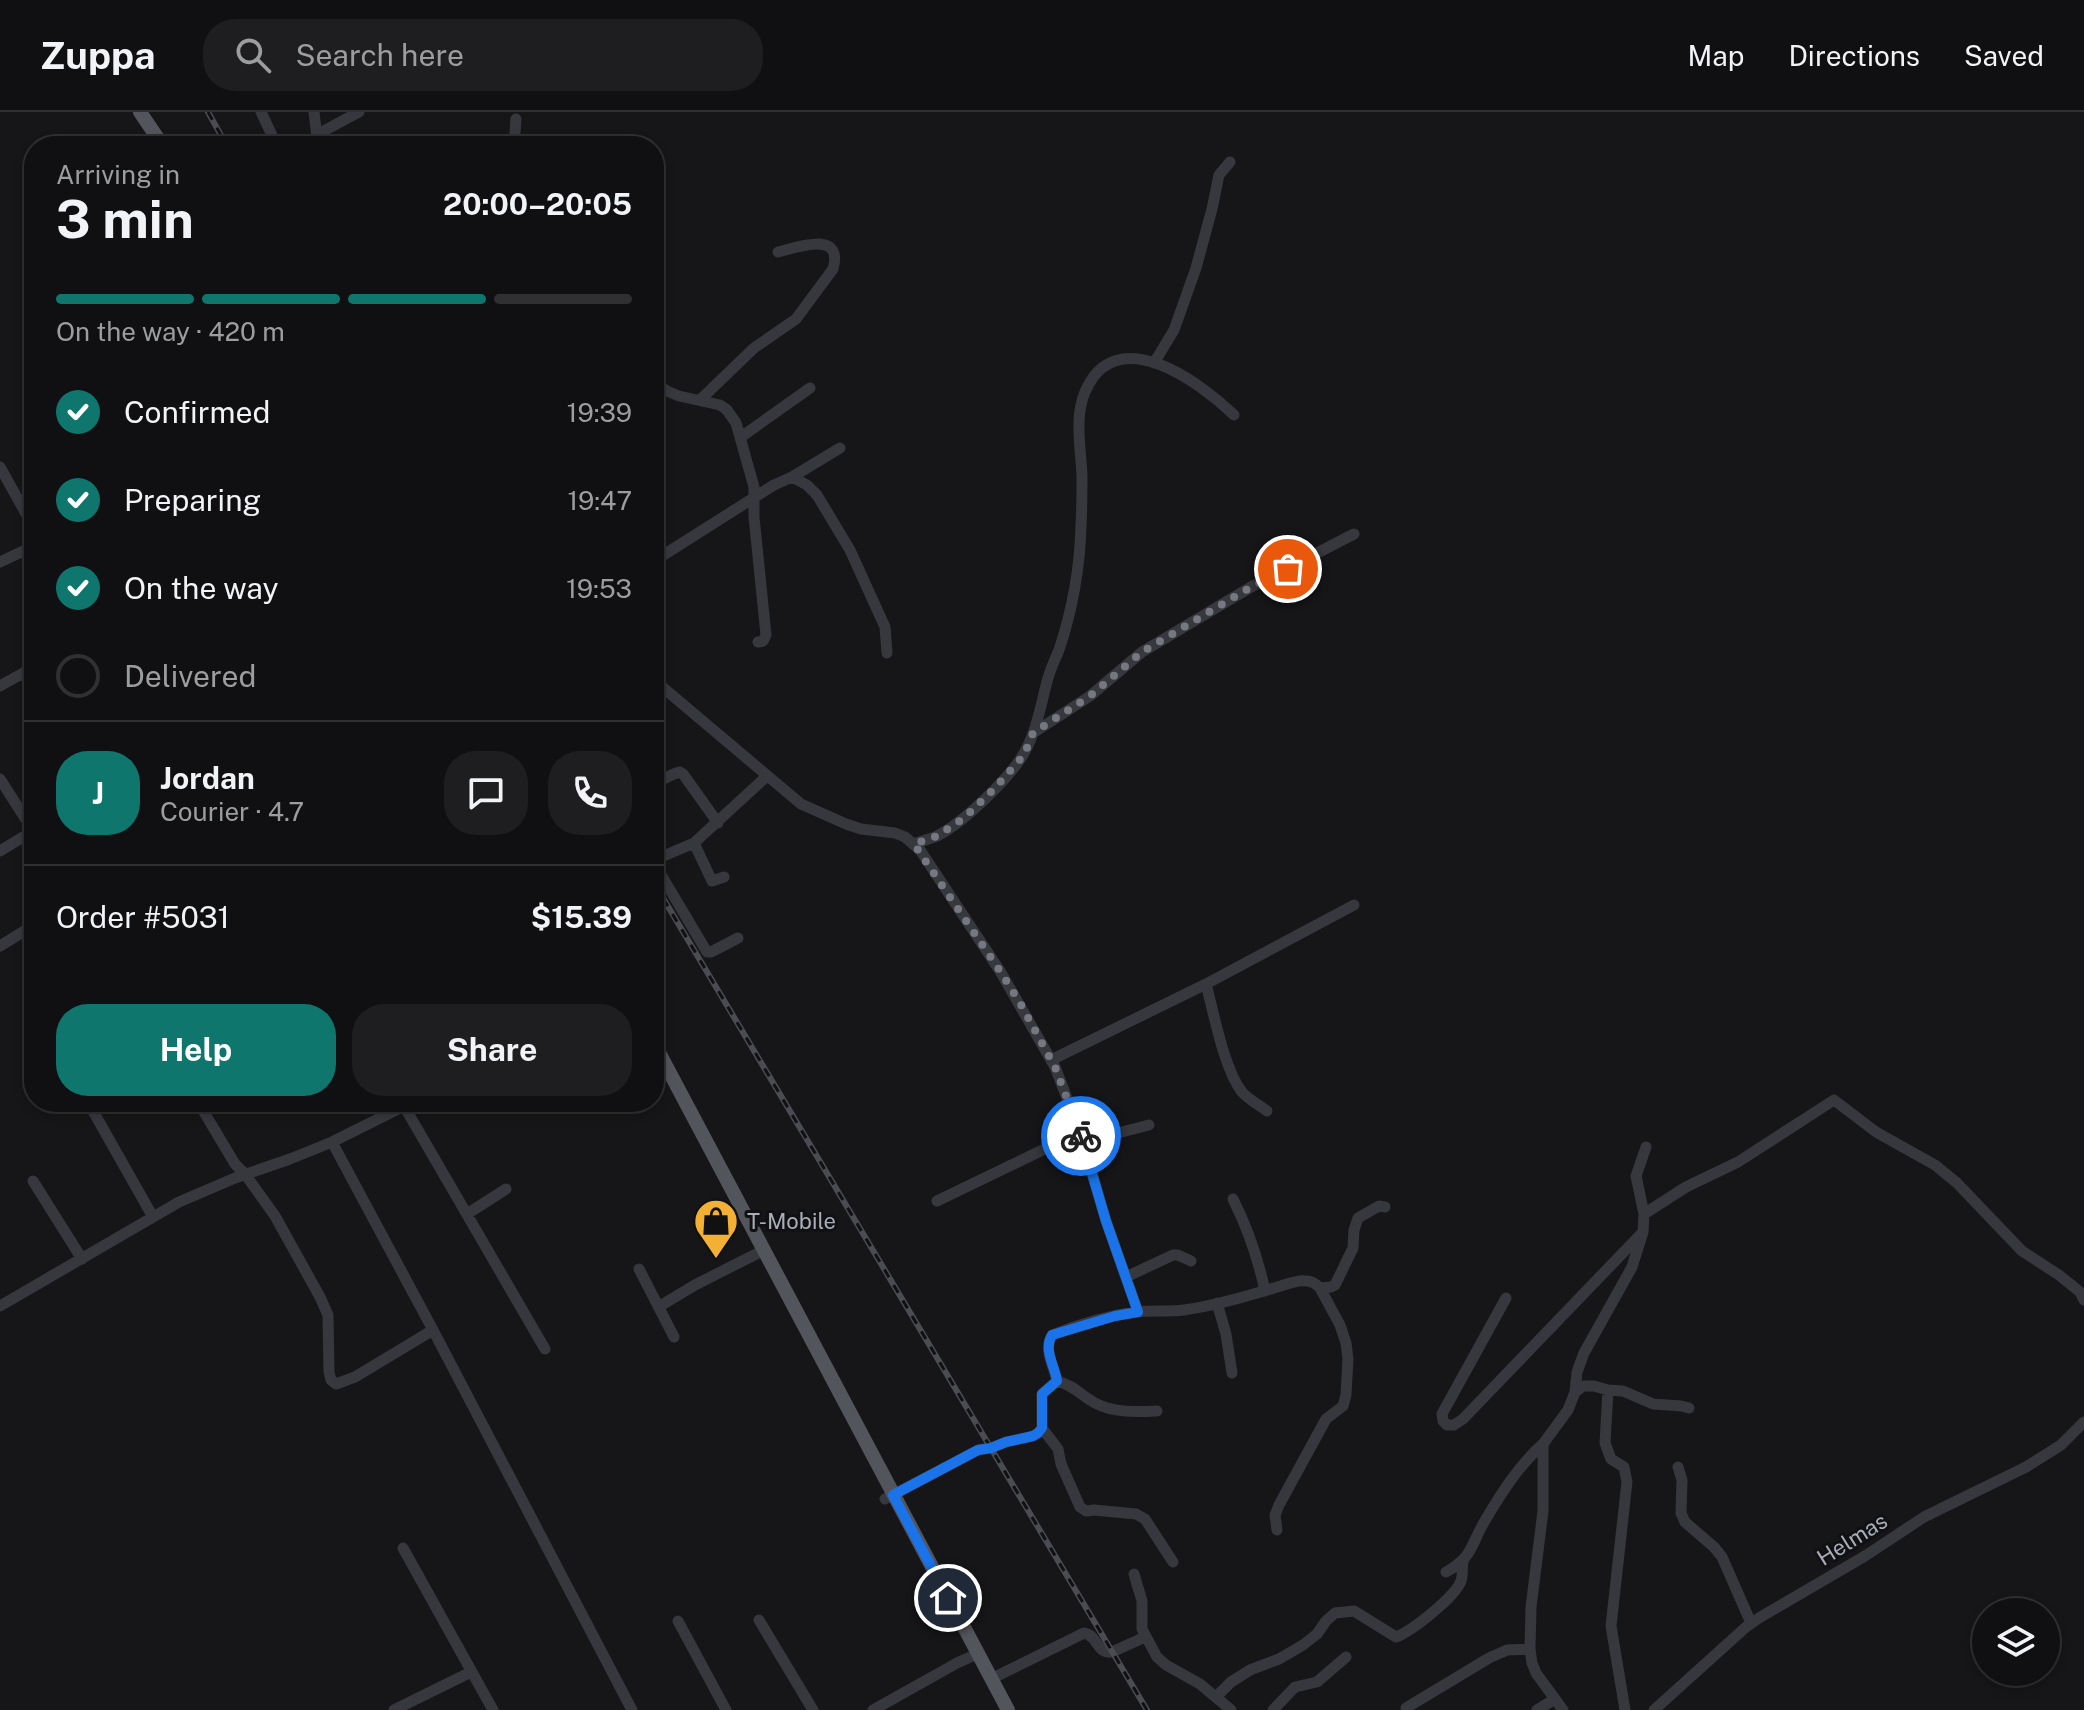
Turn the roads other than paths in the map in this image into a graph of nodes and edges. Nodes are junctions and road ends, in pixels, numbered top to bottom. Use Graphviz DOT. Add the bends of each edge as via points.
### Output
graph roads {
  1 [pos="132,112"];
  2 [pos="261,112"];
  3 [pos="314,112"];
  4 [pos="359,112"];
  5 [pos="143,116"];
  6 [pos="516,119"];
  7 [pos="156,136"];
  8 [pos="272,136"];
  9 [pos="317,136"];
  10 [pos="324,136"];
  11 [pos="515,136"];
  12 [pos="1230,162"];
  13 [pos="778,252"];
  14 [pos="1154,363"];
  15 [pos="810,388"];
  16 [pos="664,389"];
  17 [pos="700,400"];
  18 [pos="1234,415"];
  19 [pos="741,437"];
  20 [pos="840,448"];
  21 [pos="0,467"];
  22 [pos="792,477"];
  23 [pos="753,499"];
  24 [pos="24,510"];
  25 [pos="1354,534"];
  26 [pos="24,551"];
  27 [pos="664,555"];
  28 [pos="0,562"];
  29 [pos="758,642"];
  30 [pos="887,653"];
  31 [pos="24,673"];
  32 [pos="0,686"];
  33 [pos="664,688"];
  34 [pos="1033,733"];
  35 [pos="767,776"];
  36 [pos="0,779"];
  37 [pos="664,779"];
  38 [pos="24,816"];
  39 [pos="718,823"];
  40 [pos="24,838"];
  41 [pos="694,843"];
  42 [pos="914,844"];
  43 [pos="0,851"];
  44 [pos="664,857"];
  45 [pos="724,877"];
  46 [pos="664,879"];
  47 [pos="1354,905"];
  48 [pos="24,931"];
  49 [pos="738,938"];
  50 [pos="0,946"];
  51 [pos="1206,984"];
  52 [pos="1051,1060"];
  53 [pos="664,1062"];
  54 [pos="1267,1111"];
  55 [pos="94,1112"];
  56 [pos="204,1112"];
  57 [pos="392,1112"];
  58 [pos="412,1112"];
  59 [pos="1149,1125"];
  60 [pos="1082,1137"];
  61 [pos="332,1142"];
  62 [pos="1646,1147"];
  63 [pos="245,1174"];
  64 [pos="33,1181"];
  65 [pos="506,1189"];
  66 [pos="1233,1199"];
  67 [pos="937,1201"];
  68 [pos="1385,1207"];
  69 [pos="467,1214"];
  70 [pos="1644,1214"];
  71 [pos="153,1217"];
  72 [pos="1643,1232"];
  73 [pos="764,1250"];
  74 [pos="82,1259"];
  75 [pos="1191,1261"];
  76 [pos="639,1269"];
  77 [pos="1126,1277"];
  78 [pos="1320,1288"];
  79 [pos="1265,1291"];
  80 [pos="1506,1298"];
  81 [pos="2084,1300"];
  82 [pos="1217,1303"];
  83 [pos="0,1306"];
  84 [pos="660,1306"];
  85 [pos="1138,1312"];
  86 [pos="433,1330"];
  87 [pos="674,1337"];
  88 [pos="545,1349"];
  89 [pos="1232,1373"];
  90 [pos="1057,1381"];
  91 [pos="1608,1390"];
  92 [pos="1575,1392"];
  93 [pos="1689,1408"];
  94 [pos="1157,1411"];
  95 [pos="2084,1422"];
  96 [pos="1042,1428"];
  97 [pos="2078,1435"];
  98 [pos="1543,1444"];
  99 [pos="1678,1467"];
  100 [pos="889,1497"];
  101 [pos="1277,1530"];
  102 [pos="403,1548"];
  103 [pos="1463,1561"];
  104 [pos="1173,1562"];
  105 [pos="1446,1572"];
  106 [pos="1134,1574"];
  107 [pos="759,1620"];
  108 [pos="678,1621"];
  109 [pos="1751,1623"];
  110 [pos="1145,1637"];
  111 [pos="1530,1649"];
  112 [pos="977,1654"];
  113 [pos="1346,1657"];
  114 [pos="471,1672"];
  115 [pos="991,1679"];
  116 [pos="1216,1697"];
  117 [pos="1555,1699"];
  118 [pos="1406,1708"];
  119 [pos="394,1710"];
  120 [pos="493,1710"];
  121 [pos="632,1710"];
  122 [pos="726,1710"];
  123 [pos="813,1710"];
  124 [pos="873,1710"];
  125 [pos="1008,1710"];
  126 [pos="1231,1710"];
  127 [pos="1273,1710"];
  128 [pos="1537,1710"];
  129 [pos="1563,1710"];
  130 [pos="1625,1710"];
  131 [pos="1654,1710"];
  1 -- 5 [label="main road"];
  2 -- 8 [label="street"];
  3 -- 9 [label="street"];
  4 -- 10 [label="street"];
  5 -- 7 [label="main road"];
  6 -- 11 [label="street"];
  12 -- 14 [label="street" via="1219,175 1174,330"];
  13 -- 17 [label="street" via="826,244 836,259 796,319 754,348"];
  14 -- 18 [label="street" via="1215,397"];
  14 -- 34 [label="street" via="1116,359 1099,369 1085,392 1074,589"];
  15 -- 19 [label="street"];
  16 -- 17 [label="street"];
  17 -- 19 [label="street" via="727,410"];
  19 -- 23 [label="street"];
  20 -- 22 [label="street"];
  21 -- 24 [label="street"];
  22 -- 23 [label="street"];
  22 -- 30 [label="street" via="817,495 850,550 885,627"];
  23 -- 27 [label="street"];
  23 -- 29 [label="street" via="766,635"];
  25 -- 34 [label="street" via="1142,652 1090,696"];
  26 -- 28 [label="street"];
  31 -- 32 [label="street"];
  33 -- 35 [label="street"];
  34 -- 42 [label="street" via="1024,755 964,818"];
  35 -- 39 [label="street"];
  35 -- 42 [label="street" via="813,811 861,829 895,833"];
  36 -- 38 [label="street"];
  37 -- 39 [label="street" via="683,774"];
  39 -- 41 [label="street"];
  40 -- 43 [label="street"];
  41 -- 44 [label="street"];
  41 -- 45 [label="street" via="712,881"];
  42 -- 52 [label="street" via="1000,971"];
  46 -- 49 [label="street" via="707,952"];
  47 -- 51 [label="street"];
  48 -- 50 [label="street"];
  51 -- 52 [label="street"];
  51 -- 54 [label="street" via="1234,1078 1243,1094"];
  52 -- 60 [label="street"];
  53 -- 73 [label="main road"];
  55 -- 71 [label="street"];
  56 -- 63 [label="street"];
  57 -- 61 [label="street"];
  58 -- 69 [label="street"];
  59 -- 60 [label="street"];
  60 -- 67 [label="street"];
  60 -- 77 [label="street"];
  61 -- 63 [label="street"];
  61 -- 86 [label="street"];
  62 -- 70 [label="street" via="1636,1176"];
  63 -- 71 [label="street"];
  63 -- 86 [label="street" via="275,1216 328,1315 331,1380 336,1384 355,1377"];
  64 -- 74 [label="street"];
  65 -- 69 [label="street"];
  66 -- 79 [label="street" via="1246,1224"];
  68 -- 78 [label="street" via="1358,1218 1353,1248 1335,1285"];
  69 -- 88 [label="street"];
  70 -- 72 [label="street"];
  70 -- 81 [label="street" via="1834,1100 1876,1132 1935,1165 2022,1251 2059,1275"];
  71 -- 74 [label="street"];
  72 -- 80 [label="street" via="1463,1419 1447,1425 1442,1414"];
  72 -- 92 [label="street" via="1632,1267 1584,1353"];
  73 -- 84 [label="street"];
  73 -- 100 [label="main road"];
  74 -- 83 [label="street"];
  75 -- 77 [label="street" via="1173,1255"];
  76 -- 84 [label="street"];
  77 -- 85 [label="street"];
  78 -- 79 [label="street" via="1304,1280"];
  78 -- 101 [label="street" via="1346,1343 1346,1395 1343,1406 1326,1419 1279,1505"];
  79 -- 82 [label="street"];
  82 -- 85 [label="street"];
  82 -- 89 [label="street"];
  84 -- 87 [label="street"];
  85 -- 90 [label="street" via="1052,1335 1048,1349"];
  86 -- 121 [label="street"];
  90 -- 94 [label="street" via="1108,1408"];
  90 -- 96 [label="street" via="1042,1394"];
  91 -- 92 [label="street" via="1583,1386"];
  91 -- 93 [label="street"];
  91 -- 130 [label="street" via="1605,1443 1611,1459 1624,1467 1627,1482 1611,1626"];
  92 -- 98 [label="street"];
  95 -- 97 [label="street, Helmas"];
  96 -- 100 [label="street" via="1033,1436 978,1450"];
  96 -- 104 [label="street" via="1058,1449 1080,1507 1145,1519"];
  97 -- 109 [label="street, Helmas" via="1924,1517"];
  98 -- 103 [label="street" via="1512,1479"];
  98 -- 111 [label="street" via="1543,1511"];
  99 -- 109 [label="street" via="1685,1522 1722,1557"];
  100 -- 112 [label="main road"];
  102 -- 114 [label="street"];
  103 -- 105 [label="street"];
  103 -- 116 [label="street" via="1454,1593 1407,1633 1396,1637 1354,1611 1335,1613 1303,1645 1250,1670"];
  106 -- 110 [label="street"];
  107 -- 123 [label="street"];
  108 -- 122 [label="street"];
  109 -- 131 [label="street, Helmas"];
  110 -- 115 [label="street" via="1107,1653 1084,1633"];
  110 -- 116 [label="street" via="1166,1665"];
  111 -- 117 [label="street" via="1536,1673"];
  111 -- 118 [label="street" via="1489,1658"];
  112 -- 115 [label="main road"];
  112 -- 124 [label="street"];
  113 -- 127 [label="street" via="1317,1682 1295,1687"];
  114 -- 119 [label="street"];
  114 -- 120 [label="street"];
  115 -- 125 [label="main road"];
  116 -- 126 [label="street"];
  117 -- 128 [label="street"];
  117 -- 129 [label="street"];
}
